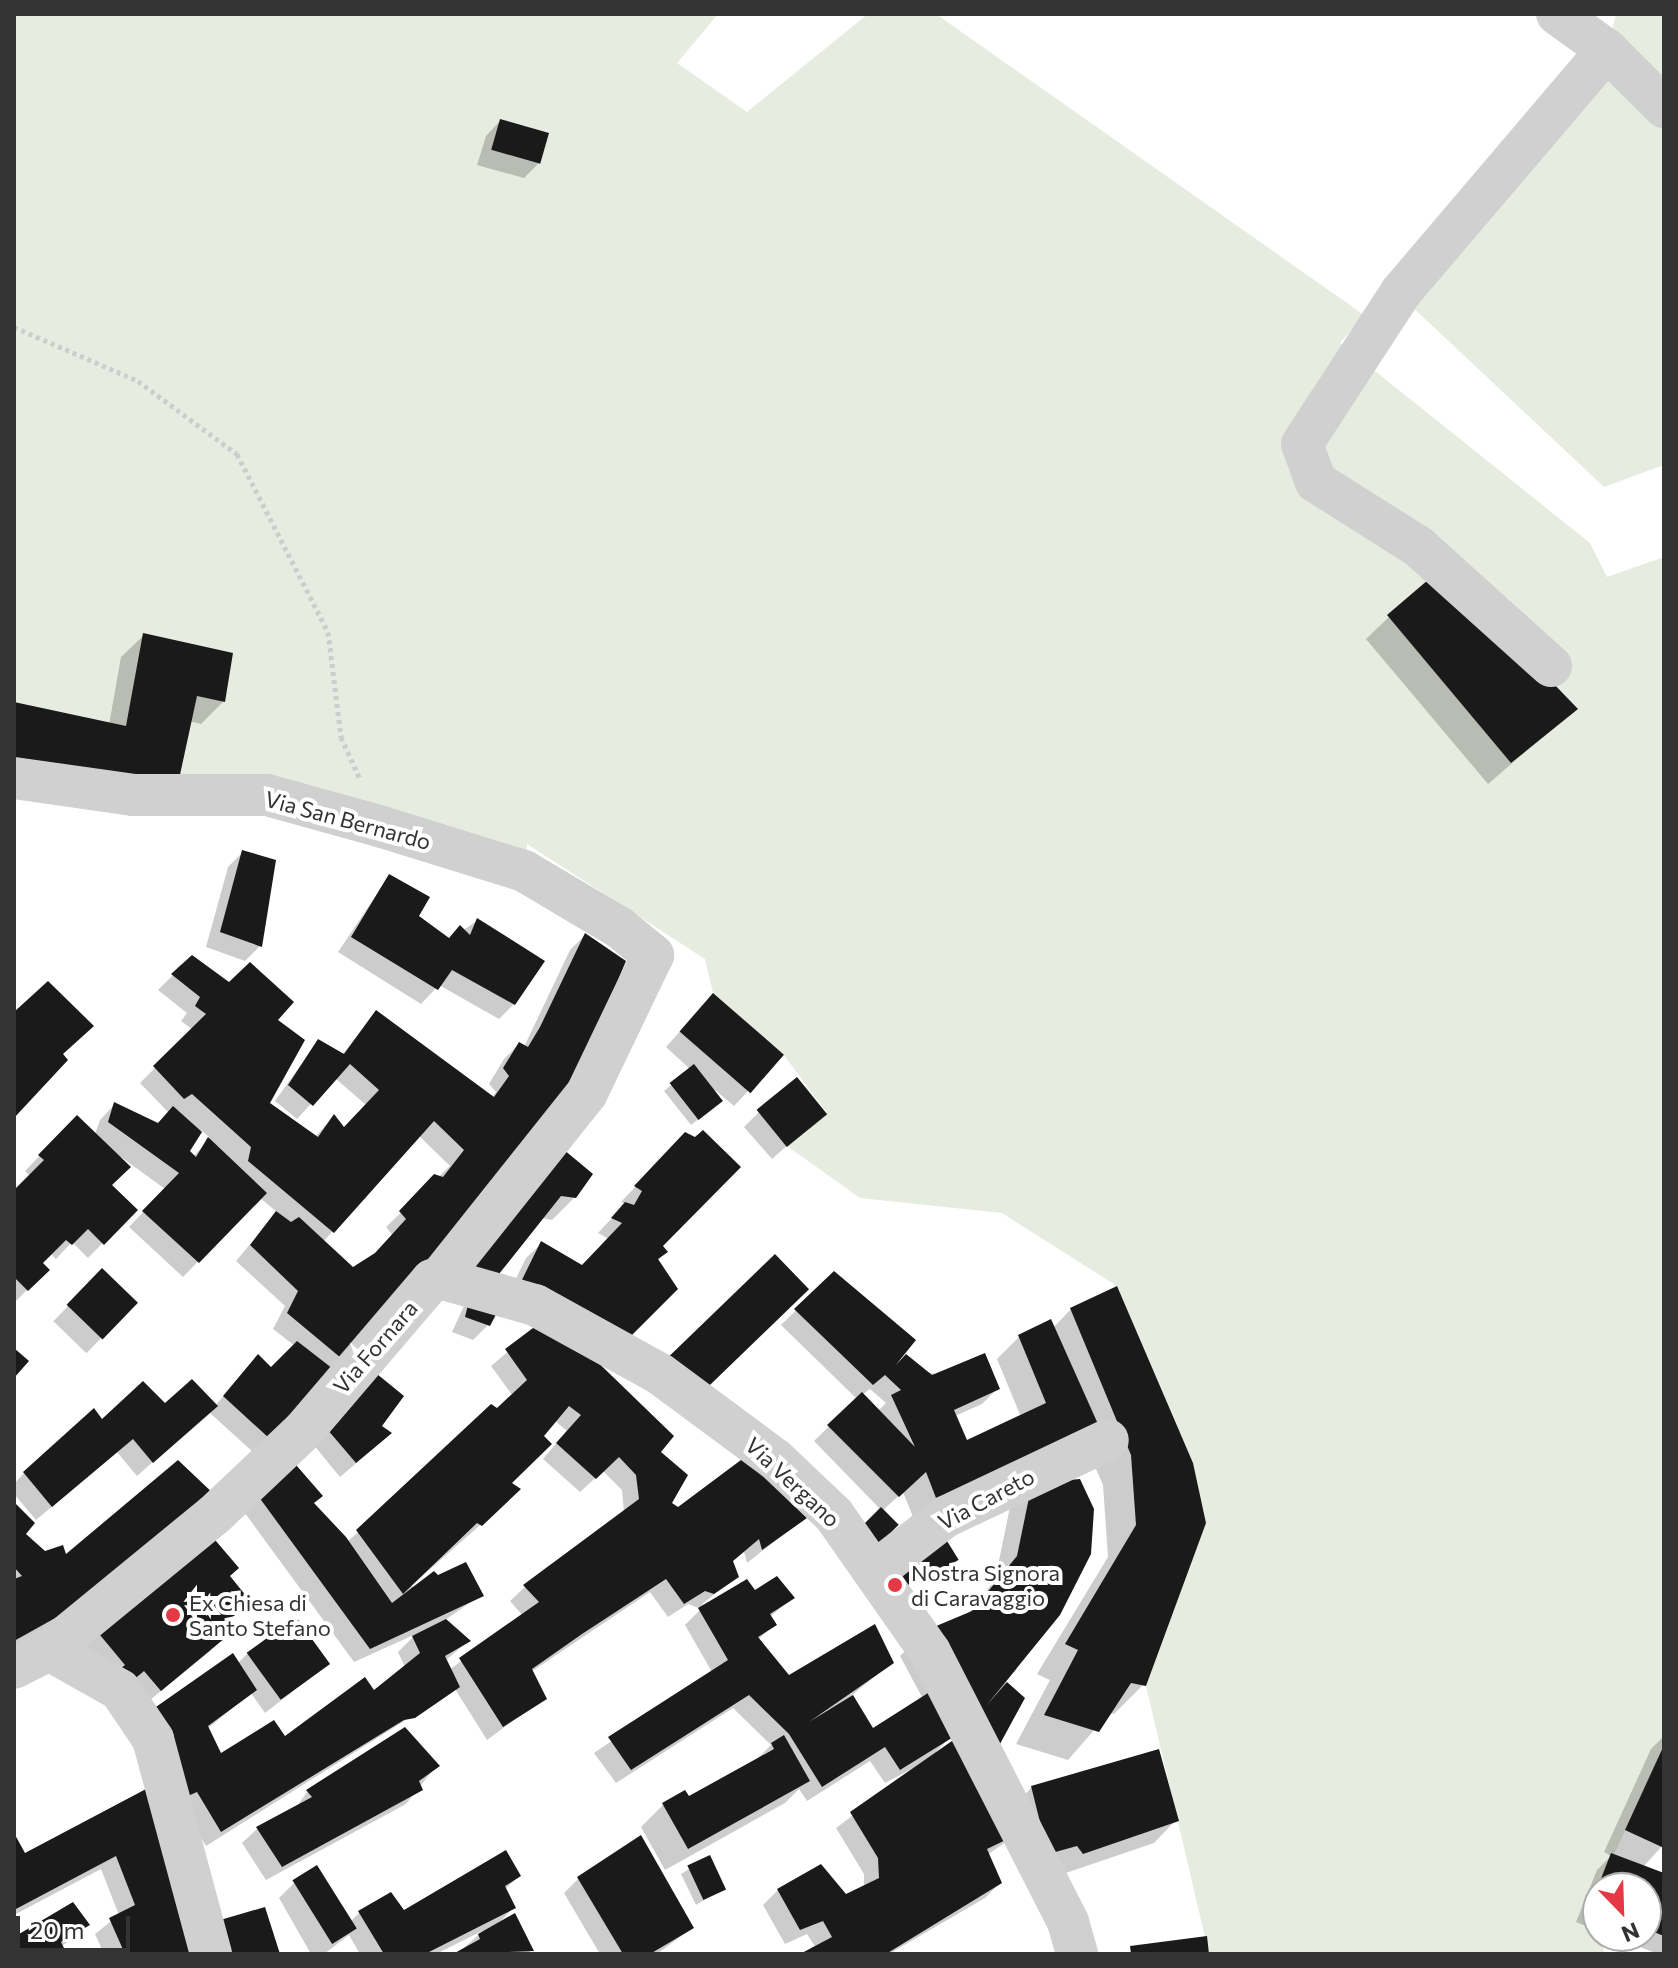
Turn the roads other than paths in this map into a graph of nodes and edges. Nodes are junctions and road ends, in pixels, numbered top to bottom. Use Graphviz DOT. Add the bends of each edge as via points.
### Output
graph roads {
  1 [pos="1557,14"];
  2 [pos="1607,50"];
  3 [pos="1664,107"];
  4 [pos="1551,666"];
  5 [pos="14,778"];
  6 [pos="653,955"];
  7 [pos="440,1278"];
  8 [pos="1108,1440"];
  9 [pos="874,1572"];
  10 [pos="32,1659"];
  11 [pos="211,1954"];
  12 [pos="1077,1954"];
  1 -- 2 [label="street"];
  2 -- 3 [label="street"];
  2 -- 4 [label="street" via="1401,292 1302,444 1316,482 1419,547"];
  5 -- 6 [label="street, Via San Bernardo" via="133,795 267,795 524,871 620,928"];
  6 -- 7 [label="street, Via Fornara" via="587,1093"];
  7 -- 9 [label="street, Via Vergano" via="535,1305 660,1374 775,1459 834,1515"];
  7 -- 10 [label="street, Via Fornara" via="432,1280 304,1430 214,1515"];
  8 -- 9 [label="street, Via Careto" via="945,1517"];
  9 -- 12 [label="street, Via Vergano" via="930,1652 1068,1922"];
  10 -- 11 [label="street" via="120,1690 153,1739"];
}
